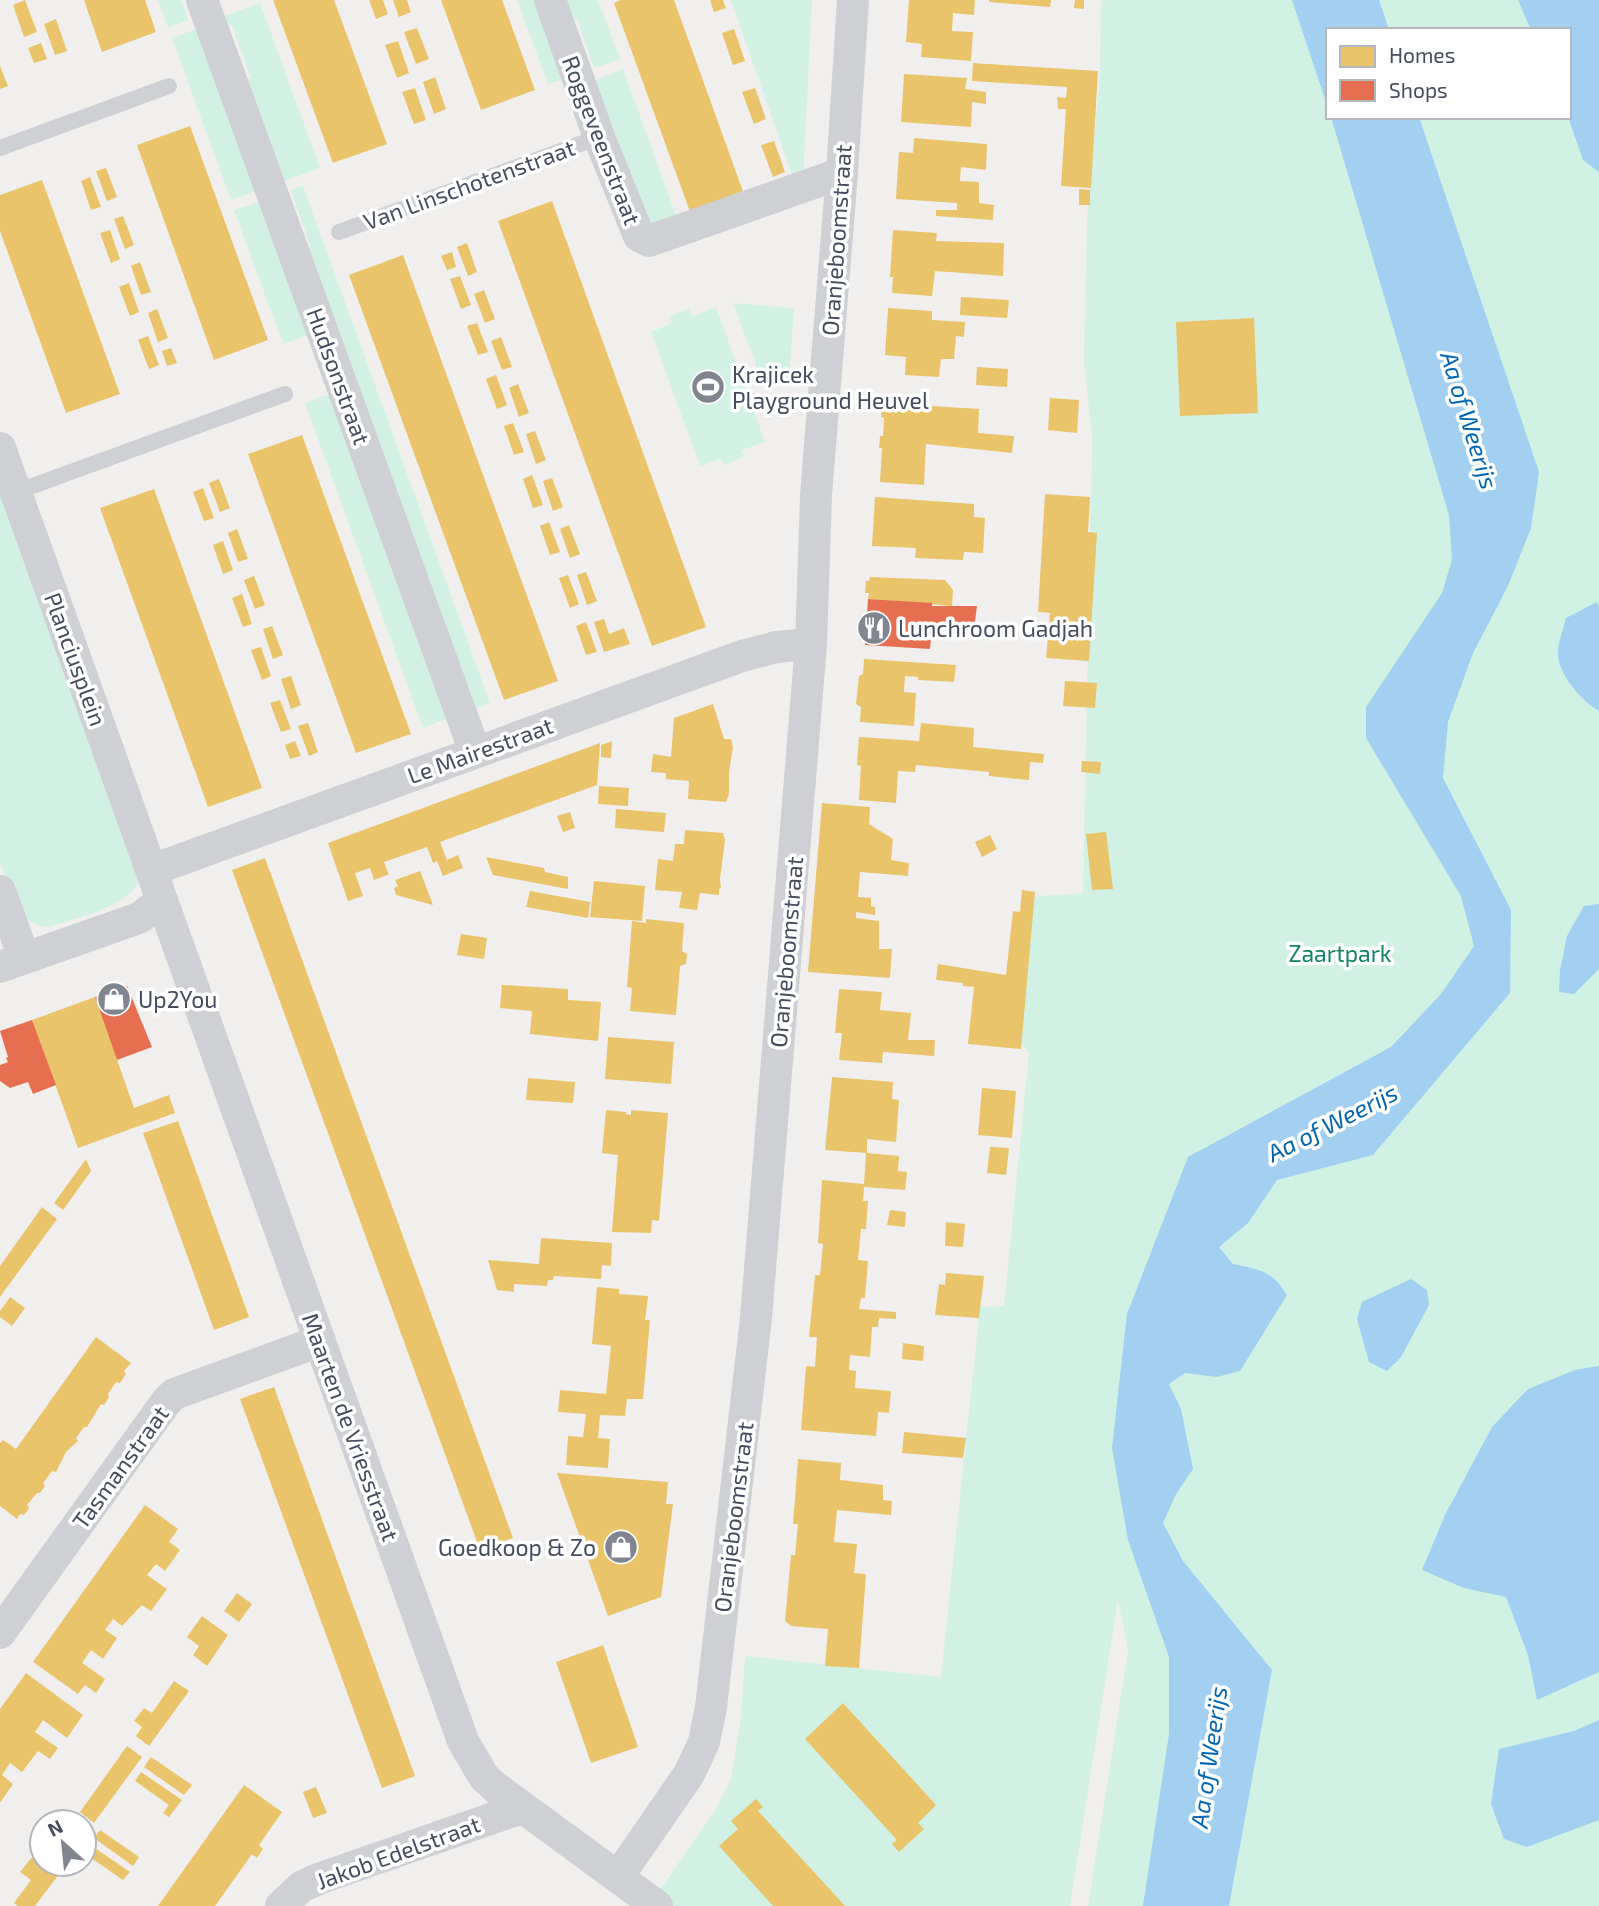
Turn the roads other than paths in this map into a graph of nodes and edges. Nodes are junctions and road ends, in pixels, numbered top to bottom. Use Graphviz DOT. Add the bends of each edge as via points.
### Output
graph roads {
  1 [pos="202,0"];
  2 [pos="550,0"];
  3 [pos="853,0"];
  4 [pos="169,86"];
  5 [pos="600,137"];
  6 [pos="0,148"];
  7 [pos="842,173"];
  8 [pos="339,232"];
  9 [pos="285,394"];
  10 [pos="0,448"];
  11 [pos="16,492"];
  12 [pos="811,644"];
  13 [pos="475,752"];
  14 [pos="152,870"];
  15 [pos="0,891"];
  16 [pos="162,901"];
  17 [pos="12,962"];
  18 [pos="320,1341"];
  19 [pos="0,1633"];
  20 [pos="522,1808"];
  21 [pos="618,1877"];
  22 [pos="281,1906"];
  23 [pos="657,1906"];
  1 -- 13 [label="street, Hudsonstraat"];
  2 -- 5 [label="street, Roggeveenstraat"];
  3 -- 7 [label="street, Oranjeboomstraat"];
  4 -- 6 [label="lane"];
  5 -- 7 [label="street, Roggeveenstraat" via="633,225 639,236 649,241"];
  5 -- 8 [label="lane, Van Linschotenstraat"];
  7 -- 12 [label="street, Oranjeboomstraat" via="816,495"];
  9 -- 11 [label="lane"];
  10 -- 11 [label="street, Planciusplein"];
  11 -- 14 [label="street, Planciusplein"];
  12 -- 13 [label="street, Le Mairestraat" via="742,656"];
  12 -- 21 [label="street, Oranjeboomstraat" via="755,1318 711,1707 704,1742 689,1774"];
  13 -- 14 [label="street, Le Mairestraat"];
  14 -- 16 [label="street, Maarten de Vriesstraat"];
  15 -- 17 [label="street"];
  16 -- 17 [label="street" via="139,918"];
  16 -- 18 [label="street, Maarten de Vriesstraat"];
  18 -- 19 [label="street, Tasmanstraat" via="174,1394"];
  18 -- 20 [label="street, Maarten de Vriesstraat" via="463,1741 484,1777"];
  20 -- 21 [label="street, Maarten de Vriesstraat"];
  20 -- 22 [label="street, Jakob Edelstraat" via="318,1879 301,1887"];
  21 -- 23 [label="street, Maarten de Vriesstraat"];
}
